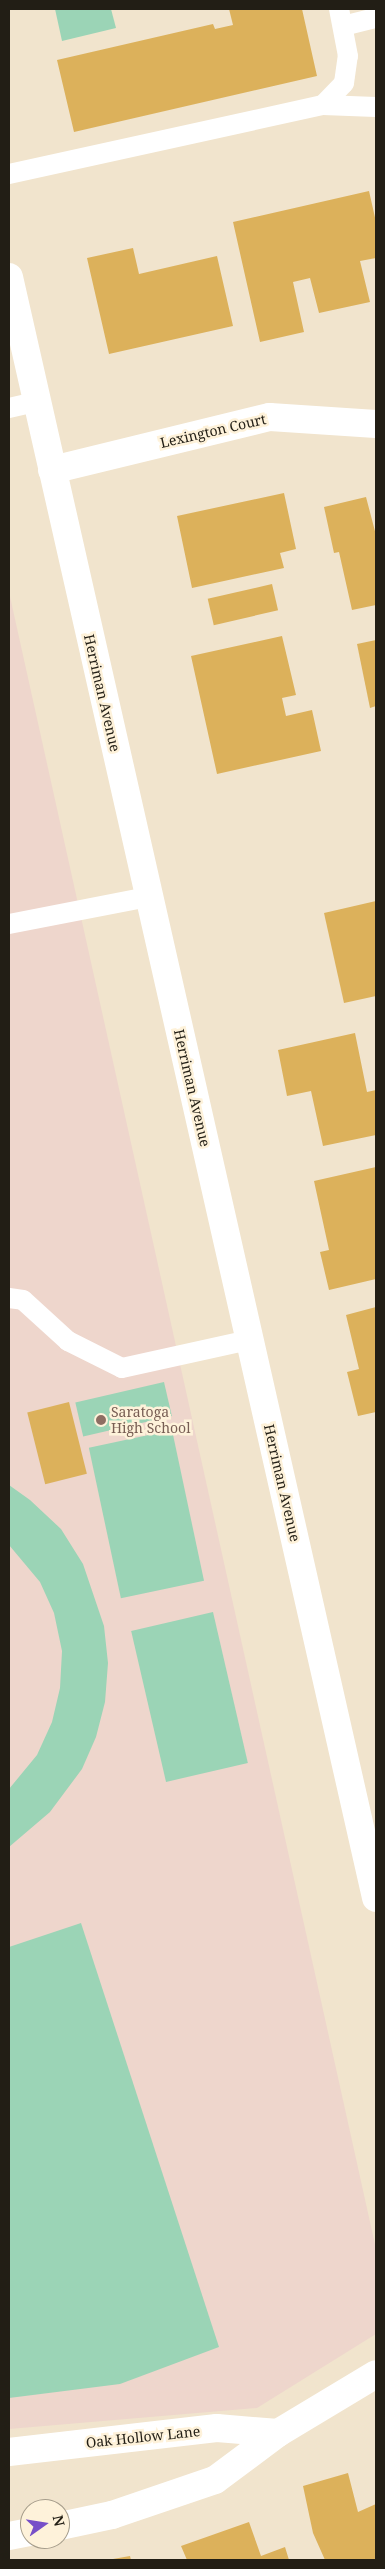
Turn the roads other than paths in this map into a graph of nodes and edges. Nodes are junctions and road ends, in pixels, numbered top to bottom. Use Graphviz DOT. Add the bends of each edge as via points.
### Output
graph roads {
  1 [pos="341,17"];
  2 [pos="376,18"];
  3 [pos="323,105"];
  4 [pos="376,107"];
  5 [pos="9,174"];
  6 [pos="9,277"];
  7 [pos="36,402"];
  8 [pos="9,408"];
  9 [pos="376,424"];
  10 [pos="52,470"];
  11 [pos="148,897"];
  12 [pos="9,924"];
  13 [pos="16,1299"];
  14 [pos="250,1340"];
  15 [pos="376,1898"];
  16 [pos="376,2374"];
  17 [pos="278,2433"];
  18 [pos="9,2452"];
  19 [pos="70,2524"];
  1 -- 2 [label="lane"];
  1 -- 3 [label="lane" via="348,56 344,83"];
  3 -- 4 [label="lane"];
  3 -- 5 [label="lane"];
  6 -- 7 [label="street, Herriman Avenue"];
  7 -- 8 [label="lane"];
  7 -- 10 [label="street, Herriman Avenue"];
  9 -- 10 [label="street, Lexington Court" via="270,417"];
  10 -- 11 [label="street, Herriman Avenue"];
  11 -- 12 [label="lane"];
  11 -- 14 [label="street, Herriman Avenue"];
  13 -- 14 [label="lane" via="68,1341 122,1368"];
  14 -- 15 [label="street, Herriman Avenue"];
  16 -- 17 [label="street"];
  17 -- 18 [label="street, Oak Hollow Lane" via="217,2428"];
  17 -- 19 [label="street" via="216,2480 112,2515"];
}
